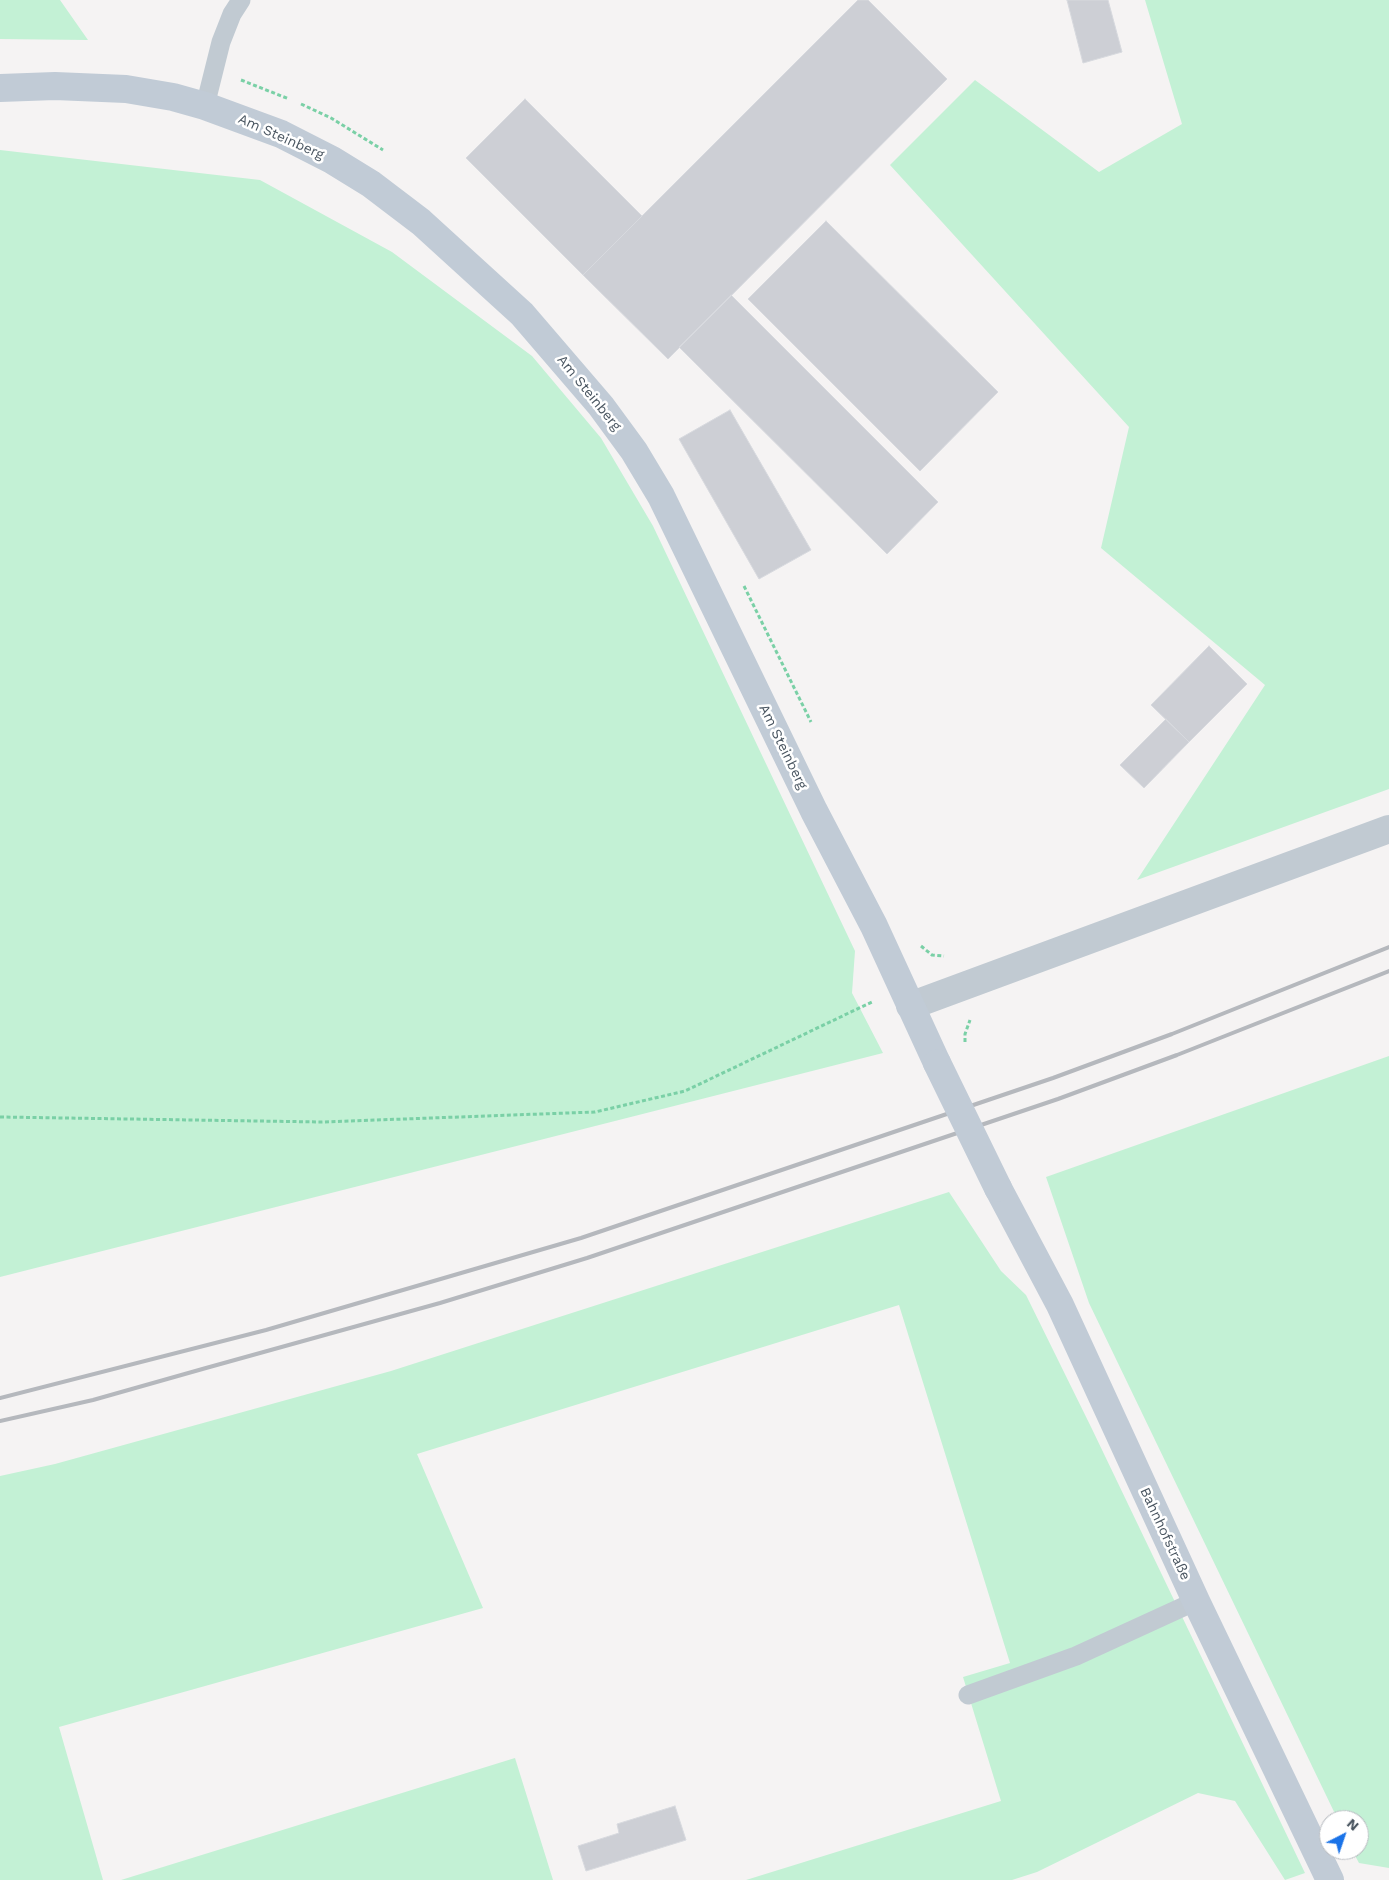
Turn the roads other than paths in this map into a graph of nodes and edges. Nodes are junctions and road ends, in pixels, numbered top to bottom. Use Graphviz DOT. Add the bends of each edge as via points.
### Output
graph roads {
  1 [pos="242,0"];
  2 [pos="0,88"];
  3 [pos="205,106"];
  4 [pos="1389,830"];
  5 [pos="910,1006"];
  6 [pos="937,1063"];
  7 [pos="1196,1601"];
  8 [pos="968,1695"];
  9 [pos="1330,1880"];
  1 -- 3 [label="lane" via="232,14"];
  2 -- 3 [label="main road, Am Steinberg" via="126,89"];
  3 -- 5 [label="main road, Am Steinberg" via="281,134 332,160 378,189 421,222 522,314 601,406 634,451 664,504 814,812 874,926"];
  4 -- 5 [label="street"];
  5 -- 6 [label="main road, Am Steinberg"];
  6 -- 7 [label="main road, Bahnhofstraße, bridge" via="1060,1305"];
  7 -- 8 [label="lane" via="1076,1656"];
  7 -- 9 [label="main road, Bahnhofstraße"];
}
